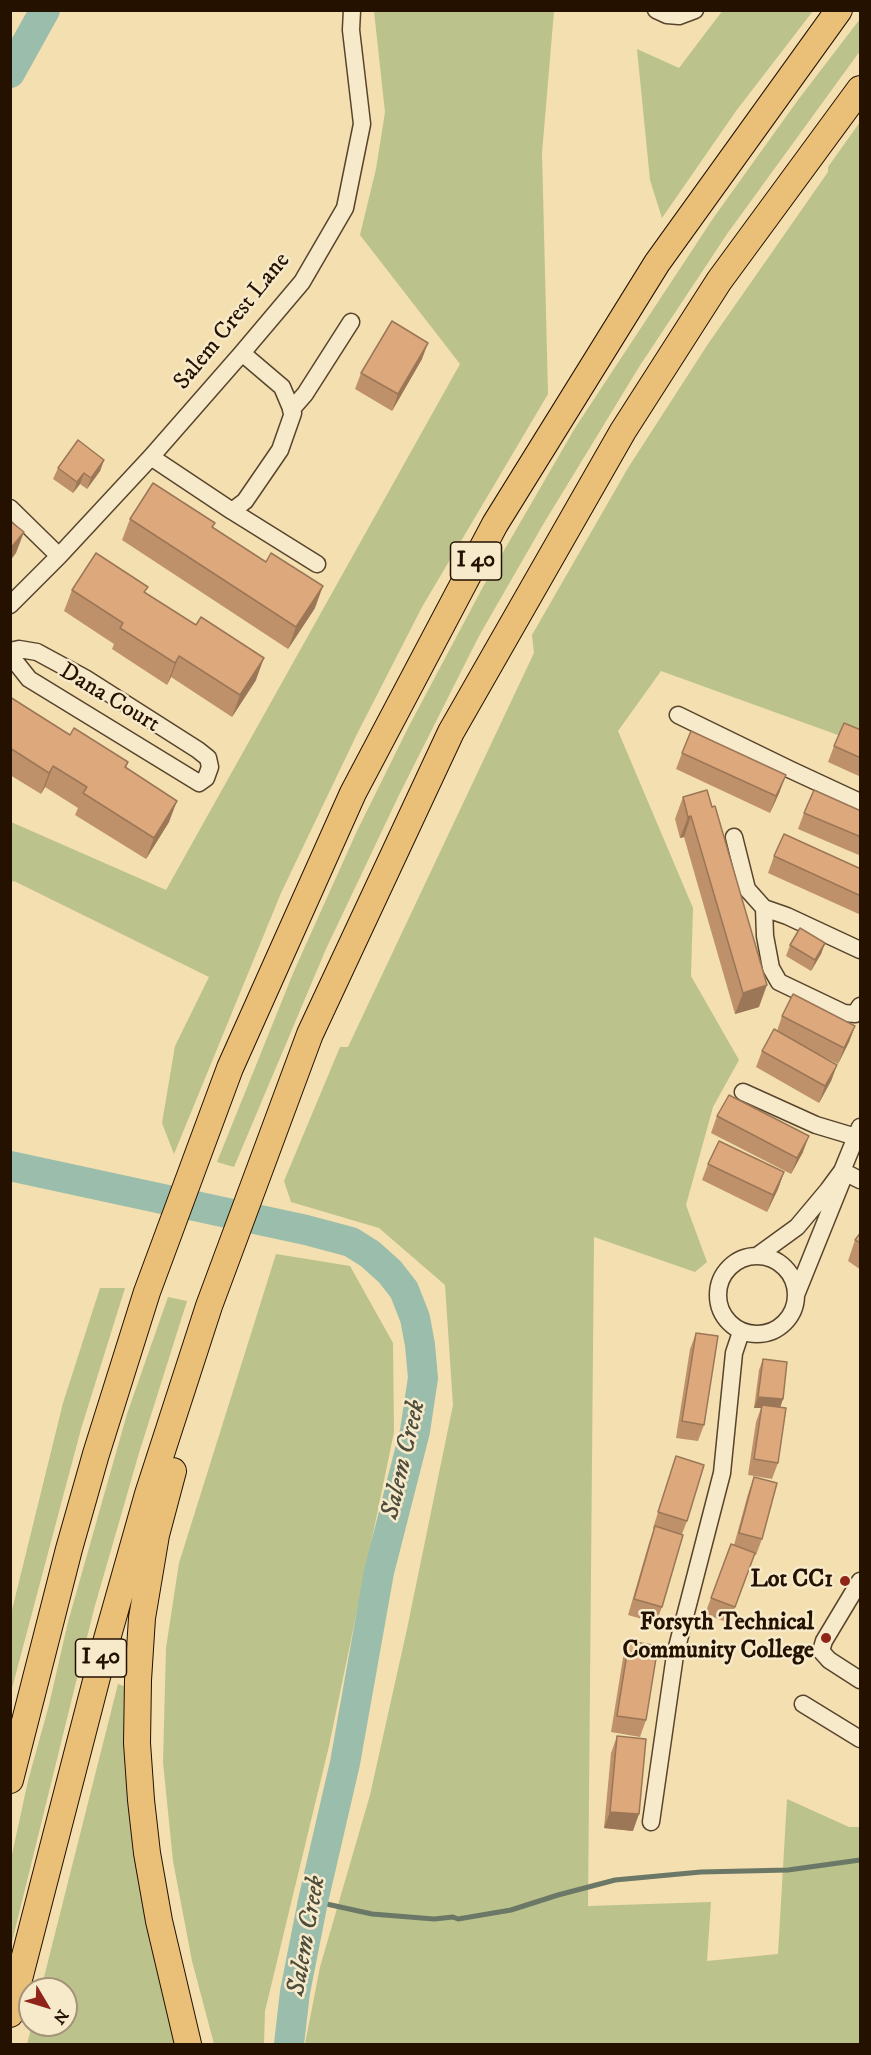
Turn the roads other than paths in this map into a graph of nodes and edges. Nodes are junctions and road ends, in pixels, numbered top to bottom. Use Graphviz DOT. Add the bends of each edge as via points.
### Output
graph roads {
  1 [pos="352,10"];
  2 [pos="656,10"];
  3 [pos="695,10"];
  4 [pos="839,10"];
  5 [pos="861,89"];
  6 [pos="351,322"];
  7 [pos="242,353"];
  8 [pos="291,410"];
  9 [pos="151,457"];
  10 [pos="10,508"];
  11 [pos="232,511"];
  12 [pos="59,556"];
  13 [pos="317,564"];
  14 [pos="10,605"];
  15 [pos="10,651"];
  16 [pos="10,656"];
  17 [pos="678,715"];
  18 [pos="861,801"];
  19 [pos="734,837"];
  20 [pos="764,908"];
  21 [pos="861,951"];
  22 [pos="861,1006"];
  23 [pos="743,1092"];
  24 [pos="858,1132"];
  25 [pos="842,1171"];
  26 [pos="861,1180"];
  27 [pos="757,1256"];
  28 [pos="796,1295"];
  29 [pos="209,1306"];
  30 [pos="741,1332"];
  31 [pos="861,1581"];
  32 [pos="861,1680"];
  33 [pos="803,1704"];
  34 [pos="861,1739"];
  35 [pos="10,1780"];
  36 [pos="651,1822"];
  37 [pos="10,2014"];
  38 [pos="188,2044"];
  1 -- 7 [label="street, Salem Crest Lane" via="362,124 345,208 302,282"];
  2 -- 3 [label="street" via="679,16"];
  4 -- 35 [label="highway, I 40" via="657,263 495,524 353,793 230,1068 147,1292 69,1549"];
  5 -- 29 [label="highway, I 40" via="719,281 623,431 451,732 310,1034"];
  6 -- 8 [label="street"];
  7 -- 8 [label="street" via="282,387"];
  7 -- 9 [label="street, Salem Crest Lane"];
  8 -- 11 [label="street" via="280,450 245,501"];
  9 -- 11 [label="street"];
  9 -- 12 [label="street, Salem Crest Lane"];
  10 -- 12 [label="street"];
  11 -- 13 [label="street"];
  12 -- 14 [label="street, Salem Crest Lane"];
  15 -- 16 [label="street, Dana Court" via="37,652 198,750 208,758 206,778 199,783 29,679"];
  17 -- 18 [label="street"];
  19 -- 20 [label="street" via="747,889"];
  20 -- 21 [label="street"];
  20 -- 22 [label="street" via="771,968 779,982 844,1013 855,1014"];
  23 -- 24 [label="street" via="816,1125"];
  24 -- 25 [label="street"];
  25 -- 26 [label="street"];
  25 -- 27 [label="street" via="797,1227"];
  25 -- 28 [label="street" via="842,1183"];
  27 -- 28 [label="street" via="769,1257 789,1272"];
  27 -- 30 [label="street" via="732,1264 718,1287 722,1314"];
  28 -- 30 [label="street" via="791,1314 778,1328 767,1334"];
  29 -- 37 [label="highway, I 40" via="107,1635"];
  29 -- 38 [label="highway" via="207,1359 154,1544 142,1618 138,1680 138,1755 147,1853"];
  30 -- 36 [label="street" via="734,1353 722,1473 675,1655"];
  31 -- 32 [label="street" via="821,1651"];
  33 -- 34 [label="street"];
}
